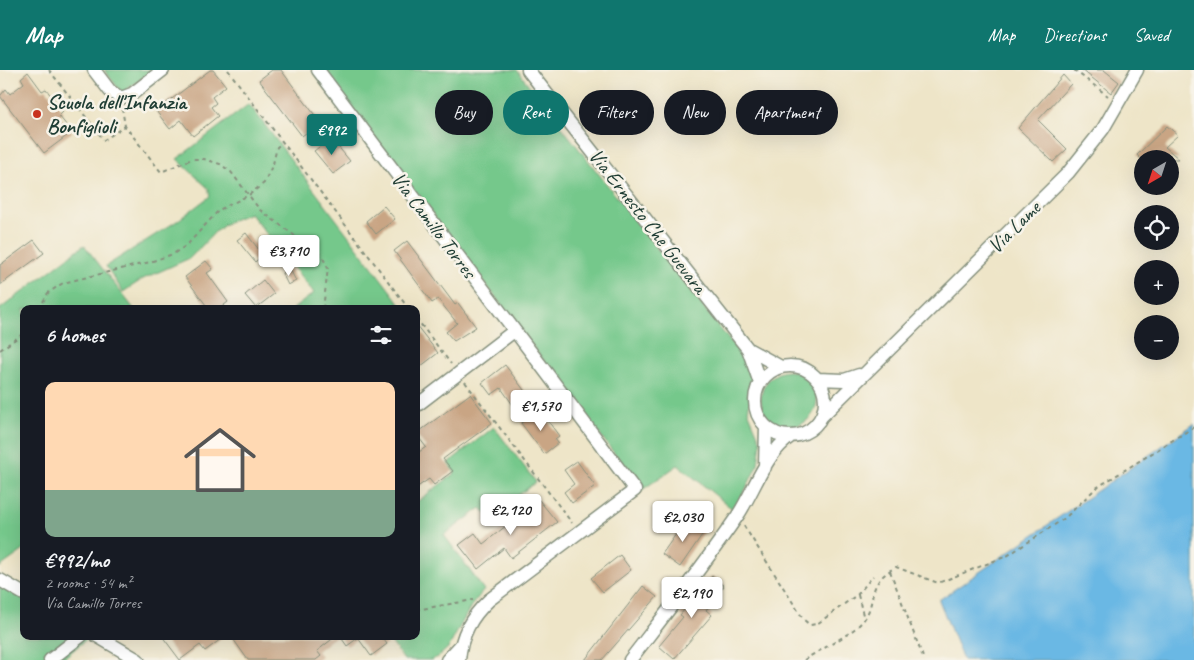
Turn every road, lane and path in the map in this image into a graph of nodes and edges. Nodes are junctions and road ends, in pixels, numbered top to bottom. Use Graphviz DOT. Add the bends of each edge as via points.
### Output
graph roads {
  1 [pos="49,70"];
  2 [pos="94,70"];
  3 [pos="163,70"];
  4 [pos="228,70"];
  5 [pos="318,70"];
  6 [pos="528,70"];
  7 [pos="1074,70"];
  8 [pos="1137,70"];
  9 [pos="121,98"];
  10 [pos="1118,103"];
  11 [pos="125,126"];
  12 [pos="283,142"];
  13 [pos="249,195"];
  14 [pos="41,305"];
  15 [pos="323,305"];
  16 [pos="406,305"];
  17 [pos="420,323"];
  18 [pos="514,331"];
  19 [pos="20,336"];
  20 [pos="748,349"];
  21 [pos="0,350"];
  22 [pos="781,367"];
  23 [pos="870,369"];
  24 [pos="458,374"];
  25 [pos="817,379"];
  26 [pos="760,383"];
  27 [pos="420,403"];
  28 [pos="821,417"];
  29 [pos="766,426"];
  30 [pos="1194,427"];
  31 [pos="791,436"];
  32 [pos="765,466"];
  33 [pos="738,515"];
  34 [pos="578,532"];
  35 [pos="890,571"];
  36 [pos="873,576"];
  37 [pos="0,580"];
  38 [pos="20,592"];
  39 [pos="858,594"];
  40 [pos="489,600"];
  41 [pos="420,609"];
  42 [pos="864,619"];
  43 [pos="76,640"];
  44 [pos="110,640"];
  45 [pos="460,646"];
  46 [pos="50,660"];
  47 [pos="138,660"];
  48 [pos="447,660"];
  49 [pos="459,660"];
  50 [pos="630,660"];
  51 [pos="804,660"];
  52 [pos="924,660"];
  1 -- 11 [label="path" via="104,140"];
  2 -- 9 [label="street" via="110,91"];
  3 -- 9 [label="street" via="132,94"];
  4 -- 12 [label="path"];
  5 -- 18 [label="street, Via Camillo Torres"];
  6 -- 20 [label="street, Via Ernesto Che Guevara"];
  7 -- 10 [label="path"];
  8 -- 10 [label="street, Via Lame"];
  9 -- 11 [label="path"];
  10 -- 23 [label="street, Via Lame" via="1103,129 1068,173"];
  11 -- 13 [label="path" via="161,172 186,161 204,159 231,172"];
  12 -- 13 [label="path" via="274,154 270,174"];
  12 -- 16 [label="path"];
  13 -- 14 [label="path" via="219,210 192,241 173,254 63,283 48,293"];
  13 -- 15 [label="path" via="260,210 322,256 328,268"];
  17 -- 24 [label="path"];
  18 -- 24 [label="street"];
  18 -- 34 [label="street, Via Camillo Torres" via="635,490"];
  19 -- 21 [label="path"];
  20 -- 22 [label="street, Via Ernesto Che Guevara"];
  20 -- 26 [label="street, Via Ernesto Che Guevara"];
  22 -- 25 [label="street" via="798,367"];
  22 -- 26 [label="street" via="770,372"];
  23 -- 25 [label="street, Via Lame" via="844,380"];
  23 -- 28 [label="street, Via Lame"];
  24 -- 27 [label="street"];
  24 -- 34 [label="path"];
  25 -- 28 [label="street" via="824,396"];
  26 -- 29 [label="street" via="755,403"];
  28 -- 31 [label="street" via="806,432"];
  29 -- 31 [label="street"];
  29 -- 32 [label="street"];
  30 -- 35 [label="path" via="1096,488 1065,518 1007,556 938,583 896,567"];
  31 -- 32 [label="street" via="782,442"];
  32 -- 33 [label="street"];
  33 -- 39 [label="path" via="804,620 810,624 817,624"];
  33 -- 50 [label="street"];
  34 -- 40 [label="street, Via Camillo Torres"];
  35 -- 42 [label="path" via="877,582"];
  35 -- 52 [label="path"];
  36 -- 39 [label="path"];
  37 -- 38 [label="street"];
  39 -- 42 [label="path"];
  40 -- 41 [label="path"];
  40 -- 45 [label="street, Via Camillo Torres" via="476,612"];
  42 -- 51 [label="path"];
  43 -- 46 [label="street"];
  44 -- 47 [label="street"];
  45 -- 48 [label="street, Via Camillo Torres"];
  45 -- 49 [label="street, Via Camillo Torres"];
}
